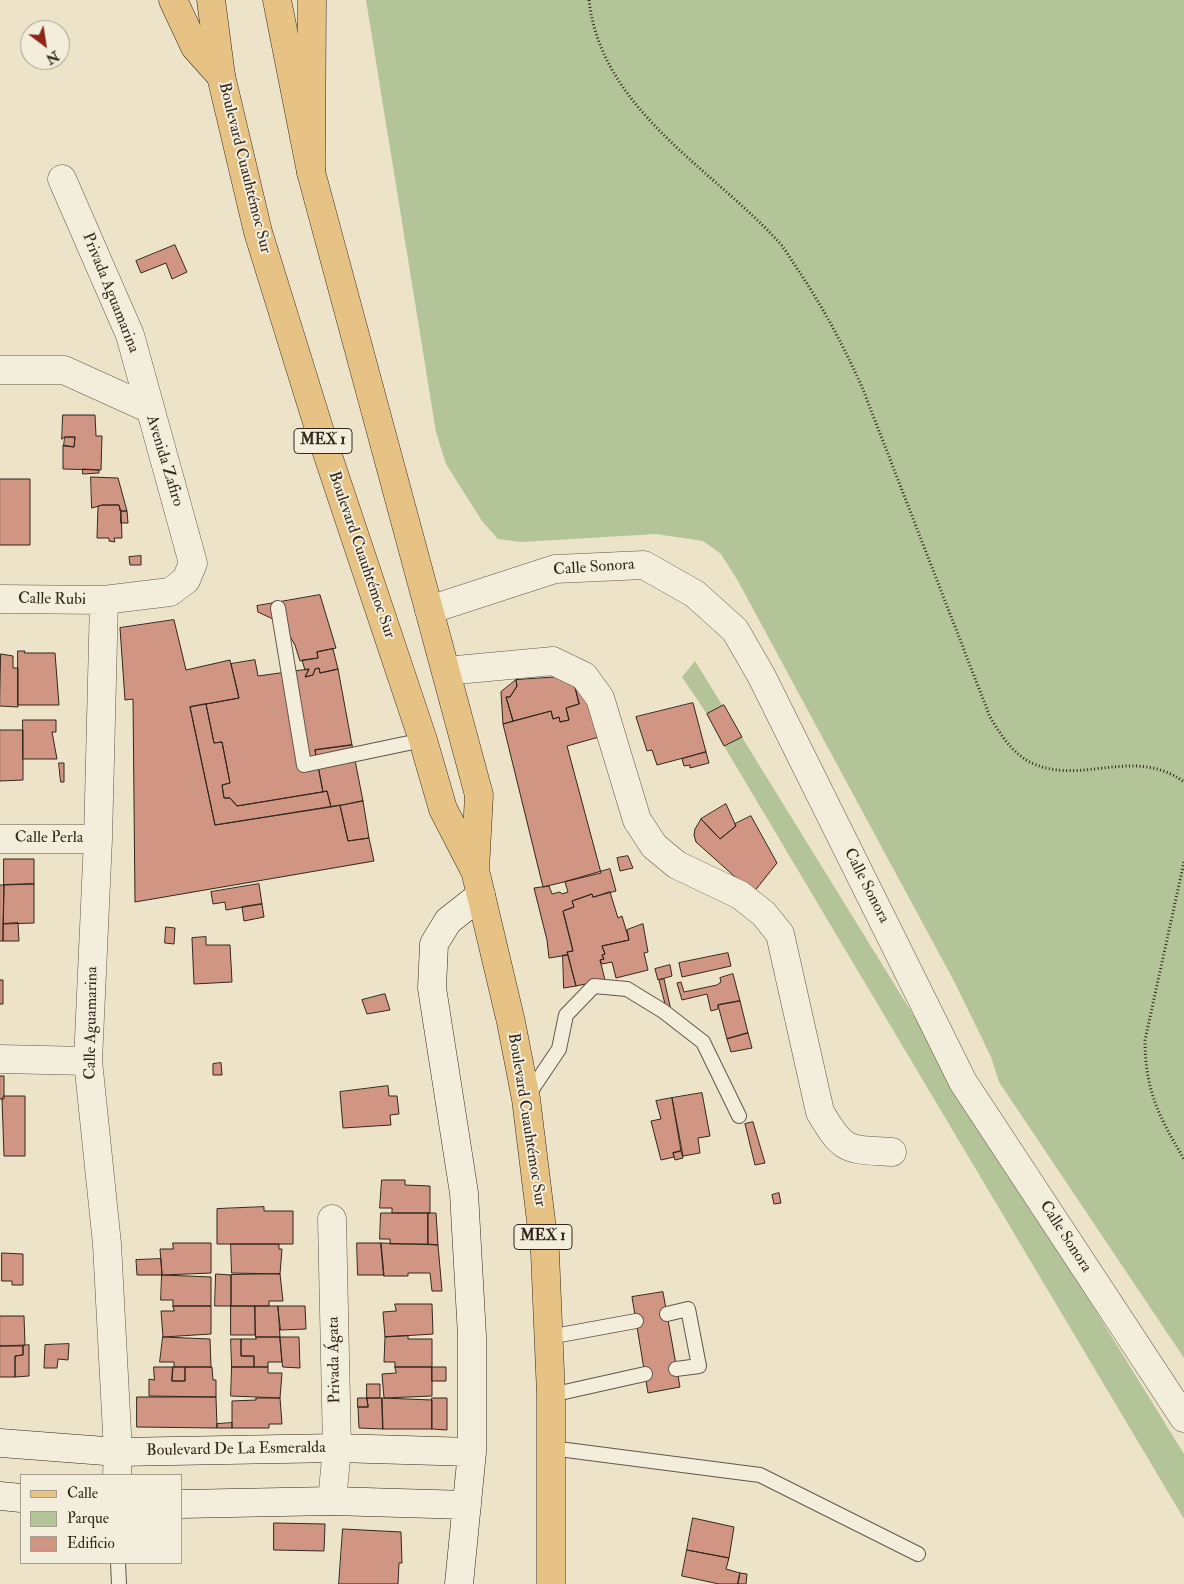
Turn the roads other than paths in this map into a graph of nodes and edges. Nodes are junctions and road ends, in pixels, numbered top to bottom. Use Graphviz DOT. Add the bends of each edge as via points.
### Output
graph roads {
  1 [pos="173,0"];
  2 [pos="211,0"];
  3 [pos="277,0"];
  4 [pos="312,0"];
  5 [pos="222,76"];
  6 [pos="311,172"];
  7 [pos="62,179"];
  8 [pos="0,370"];
  9 [pos="150,409"];
  10 [pos="0,599"];
  11 [pos="104,600"];
  12 [pos="278,608"];
  13 [pos="429,610"];
  14 [pos="446,672"];
  15 [pos="423,740"];
  16 [pos="0,839"];
  17 [pos="98,839"];
  18 [pos="478,882"];
  19 [pos="0,1059"];
  20 [pos="88,1061"];
  21 [pos="526,1099"];
  22 [pos="739,1116"];
  23 [pos="892,1152"];
  24 [pos="332,1219"];
  25 [pos="667,1314"];
  26 [pos="636,1321"];
  27 [pos="549,1337"];
  28 [pos="676,1369"];
  29 [pos="645,1374"];
  30 [pos="551,1395"];
  31 [pos="1184,1418"];
  32 [pos="0,1443"];
  33 [pos="338,1448"];
  34 [pos="551,1448"];
  35 [pos="472,1452"];
  36 [pos="117,1464"];
  37 [pos="0,1496"];
  38 [pos="20,1498"];
  39 [pos="332,1501"];
  40 [pos="182,1504"];
  41 [pos="466,1505"];
  42 [pos="918,1554"];
  43 [pos="118,1564"];
  44 [pos="119,1584"];
  45 [pos="459,1584"];
  46 [pos="551,1584"];
  1 -- 5 [label="main road" via="195,47"];
  2 -- 5 [label="main road, Boulevard Cuauhtémoc Sur / MEX 1"];
  3 -- 6 [label="main road, Boulevard Cuauhtémoc Sur / MEX 1"];
  4 -- 6 [label="main road"];
  5 -- 15 [label="main road, Boulevard Cuauhtémoc Sur / MEX 1" via="258,232 321,435"];
  6 -- 13 [label="main road, Boulevard Cuauhtémoc Sur / MEX 1"];
  7 -- 9 [label="street, Privada Aguamarina" via="130,335"];
  8 -- 9 [label="street, Avenida Zafiro" via="64,370"];
  9 -- 11 [label="street, Avenida Zafiro" via="193,562 186,580 170,592"];
  10 -- 11 [label="street, Calle Rubi"];
  11 -- 17 [label="street, Calle Aguamarina"];
  12 -- 15 [label="lane" via="304,764"];
  13 -- 14 [label="main road, Boulevard Cuauhtémoc Sur / MEX 1"];
  13 -- 31 [label="street, Calle Sonora" via="555,569 644,565 696,594 735,630 761,675 963,1082"];
  14 -- 18 [label="main road, Boulevard Cuauhtémoc Sur / MEX 1" via="479,795"];
  14 -- 23 [label="street" via="552,660 584,676 600,698 637,820 654,846 677,865 740,895 764,914 780,934 820,1112 834,1137 850,1149"];
  15 -- 18 [label="main road, Boulevard Cuauhtémoc Sur / MEX 1" via="443,809"];
  16 -- 17 [label="street, Calle Perla"];
  17 -- 20 [label="street, Calle Aguamarina"];
  18 -- 21 [label="main road, Boulevard Cuauhtémoc Sur / MEX 1"];
  18 -- 35 [label="street" via="434,944 433,979 464,1193 472,1336"];
  19 -- 20 [label="street"];
  20 -- 36 [label="street, Calle Aguamarina" via="107,1244"];
  21 -- 22 [label="lane" via="559,1049 566,1015 594,986 627,989 663,1011 703,1042"];
  21 -- 27 [label="main road, Boulevard Cuauhtémoc Sur / MEX 1" via="545,1253"];
  24 -- 33 [label="street, Privada Ágata"];
  25 -- 28 [label="lane" via="688,1309 699,1366"];
  26 -- 27 [label="lane"];
  27 -- 30 [label="main road, Boulevard Cuauhtémoc Sur / MEX 1"];
  29 -- 30 [label="lane"];
  30 -- 34 [label="main road, Boulevard Cuauhtémoc Sur / MEX 1"];
  32 -- 36 [label="street, Boulevard De La Esmeralda"];
  33 -- 35 [label="street, Boulevard De La Esmeralda"];
  33 -- 36 [label="street, Boulevard De La Esmeralda"];
  33 -- 39 [label="street, Privada Ágata"];
  34 -- 42 [label="lane" via="760,1475"];
  34 -- 46 [label="main road, Boulevard Cuauhtémoc Sur / MEX 1"];
  35 -- 41 [label="street"];
  37 -- 38 [label="street"];
  39 -- 40 [label="street"];
  39 -- 41 [label="street"];
  41 -- 45 [label="street"];
  43 -- 44 [label="lane"];
}
